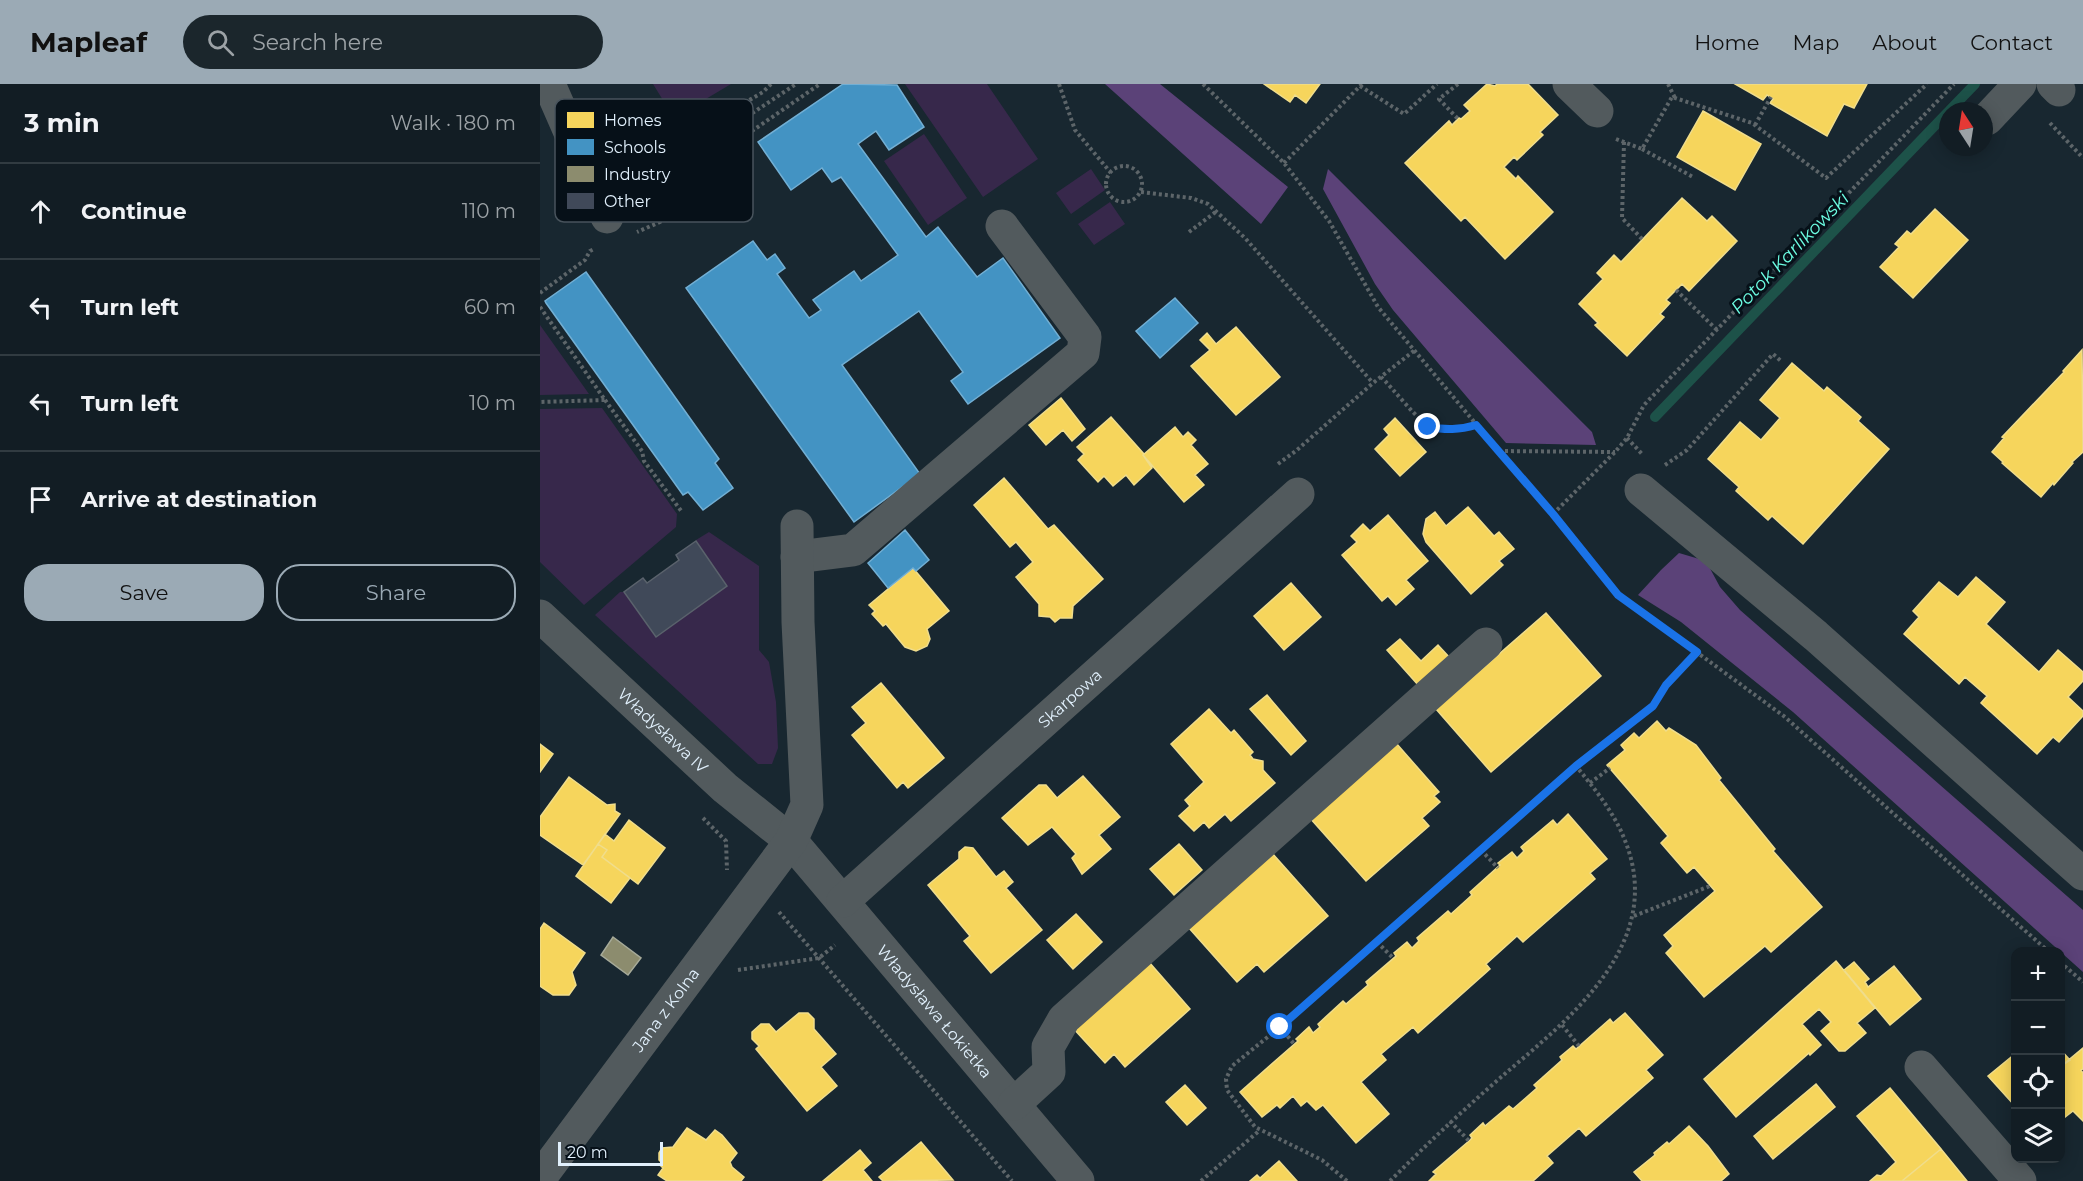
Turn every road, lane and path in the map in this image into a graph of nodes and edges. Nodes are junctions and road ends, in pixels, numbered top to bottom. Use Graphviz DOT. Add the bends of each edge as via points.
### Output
graph roads {
  1 [pos="549,84"];
  2 [pos="771,84"];
  3 [pos="796,84"];
  4 [pos="820,84"];
  5 [pos="1059,84"];
  6 [pos="1203,84"];
  7 [pos="1437,84"];
  8 [pos="1458,84"];
  9 [pos="1569,84"];
  10 [pos="1668,84"];
  11 [pos="1927,84"];
  12 [pos="1954,84"];
  13 [pos="2020,84"];
  14 [pos="1361,85"];
  15 [pos="1771,97"];
  16 [pos="1675,98"];
  17 [pos="556,99"];
  18 [pos="751,99"];
  19 [pos="753,113"];
  20 [pos="1993,113"];
  21 [pos="1458,119"];
  22 [pos="1605,124"];
  23 [pos="1755,124"];
  24 [pos="753,130"];
  25 [pos="1624,142"];
  26 [pos="1642,149"];
  27 [pos="1284,163"];
  28 [pos="1111,173"];
  29 [pos="1693,177"];
  30 [pos="1141,192"];
  31 [pos="1217,212"];
  32 [pos="1002,226"];
  33 [pos="1189,232"];
  34 [pos="1642,239"];
  35 [pos="590,251"];
  36 [pos="1676,290"];
  37 [pos="540,293"];
  38 [pos="540,307"];
  39 [pos="1717,330"];
  40 [pos="1415,350"];
  41 [pos="1781,361"];
  42 [pos="1372,383"];
  43 [pos="604,400"];
  44 [pos="540,402"];
  45 [pos="1476,425"];
  46 [pos="1627,438"];
  47 [pos="1498,451"];
  48 [pos="1615,452"];
  49 [pos="1650,473"];
  50 [pos="1298,494"];
  51 [pos="682,512"];
  52 [pos="1553,514"];
  53 [pos="540,616"];
  54 [pos="1486,644"];
  55 [pos="1697,652"];
  56 [pos="1576,766"];
  57 [pos="1610,768"];
  58 [pos="1590,783"];
  59 [pos="701,815"];
  60 [pos="791,841"];
  61 [pos="1481,850"];
  62 [pos="1498,868"];
  63 [pos="726,870"];
  64 [pos="2083,874"];
  65 [pos="1710,886"];
  66 [pos="843,902"];
  67 [pos="778,912"];
  68 [pos="1633,916"];
  69 [pos="1377,942"];
  70 [pos="2044,947"];
  71 [pos="819,958"];
  72 [pos="1393,958"];
  73 [pos="2065,966"];
  74 [pos="735,970"];
  75 [pos="2083,982"];
  76 [pos="1562,1025"];
  77 [pos="1280,1027"];
  78 [pos="1294,1044"];
  79 [pos="1580,1046"];
  80 [pos="1921,1067"];
  81 [pos="1014,1104"];
  82 [pos="1450,1120"];
  83 [pos="1260,1130"];
  84 [pos="1469,1141"];
  85 [pos="540,1178"];
  86 [pos="1012,1181"];
  87 [pos="1078,1181"];
  88 [pos="1201,1181"];
  89 [pos="1347,1181"];
  90 [pos="1390,1181"];
  91 [pos="2020,1181"];
  1 -- 17 [label="street"];
  2 -- 18 [label="path"];
  3 -- 19 [label="path"];
  4 -- 24 [label="path"];
  5 -- 28 [label="path" via="1075,130"];
  6 -- 27 [label="path"];
  7 -- 14 [label="path" via="1404,114"];
  8 -- 21 [label="path" via="1439,99"];
  9 -- 22 [label="street"];
  10 -- 16 [label="path"];
  11 -- 23 [label="path" via="1826,178"];
  12 -- 39 [label="path"];
  13 -- 20 [label="street"];
  14 -- 27 [label="path"];
  15 -- 23 [label="path"];
  16 -- 23 [label="path"];
  16 -- 26 [label="path" via="1672,97"];
  22 -- 25 [label="path"];
  25 -- 26 [label="path"];
  25 -- 34 [label="path" via="1622,218"];
  26 -- 29 [label="path"];
  27 -- 40 [label="path" via="1329,221 1378,306"];
  28 -- 30 [label="path" via="1124,166 1134,169 1140,177"];
  28 -- 30 [label="path" via="1107,189 1117,201 1128,202"];
  30 -- 31 [label="path" via="1191,198"];
  31 -- 33 [label="path"];
  31 -- 42 [label="path" via="1245,238"];
  32 -- 60 [label="street, Jana z Kolna" via="1085,337 1083,353 853,550 797,542 807,805"];
  35 -- 37 [label="path" via="585,260"];
  36 -- 39 [label="path"];
  38 -- 43 [label="path"];
  39 -- 46 [label="path" via="1644,405"];
  40 -- 45 [label="path"];
  40 -- 45 [label="path" via="1381,377 1428,427 1445,430"];
  41 -- 49 [label="path" via="1773,354 1687,450"];
  43 -- 44 [label="path"];
  43 -- 51 [label="path"];
  45 -- 47 [label="path"];
  46 -- 48 [label="path"];
  46 -- 49 [label="path"];
  47 -- 48 [label="path"];
  47 -- 52 [label="path"];
  48 -- 52 [label="path"];
  49 -- 64 [label="street" via="1816,636"];
  50 -- 66 [label="street, Skarpowa"];
  52 -- 55 [label="path" via="1618,595"];
  53 -- 60 [label="street, Władysława IV" via="725,788"];
  54 -- 81 [label="street" via="1064,1019 1048,1047 1049,1072"];
  55 -- 56 [label="path" via="1666,685 1653,706"];
  55 -- 70 [label="path" via="1785,717"];
  56 -- 58 [label="path"];
  56 -- 61 [label="path"];
  57 -- 58 [label="path"];
  58 -- 68 [label="path" via="1624,838 1633,870"];
  59 -- 63 [label="path" via="726,841"];
  60 -- 66 [label="street, Władysława Łokietka"];
  60 -- 85 [label="street, Jana z Kolna"];
  61 -- 62 [label="path"];
  61 -- 69 [label="path"];
  65 -- 68 [label="path"];
  66 -- 81 [label="street, Władysława Łokietka"];
  67 -- 71 [label="path"];
  68 -- 76 [label="path" via="1609,972"];
  69 -- 72 [label="path"];
  69 -- 77 [label="path"];
  71 -- 74 [label="path"];
  71 -- 86 [label="path"];
  73 -- 75 [label="path"];
  76 -- 79 [label="path"];
  76 -- 82 [label="path"];
  77 -- 78 [label="path"];
  77 -- 83 [label="path" via="1232,1066 1226,1079 1227,1090"];
  80 -- 91 [label="street"];
  81 -- 87 [label="street, Władysława Łokietka"];
  82 -- 84 [label="path"];
  82 -- 90 [label="path"];
  83 -- 88 [label="path"];
  83 -- 89 [label="path" via="1322,1160"];
}
